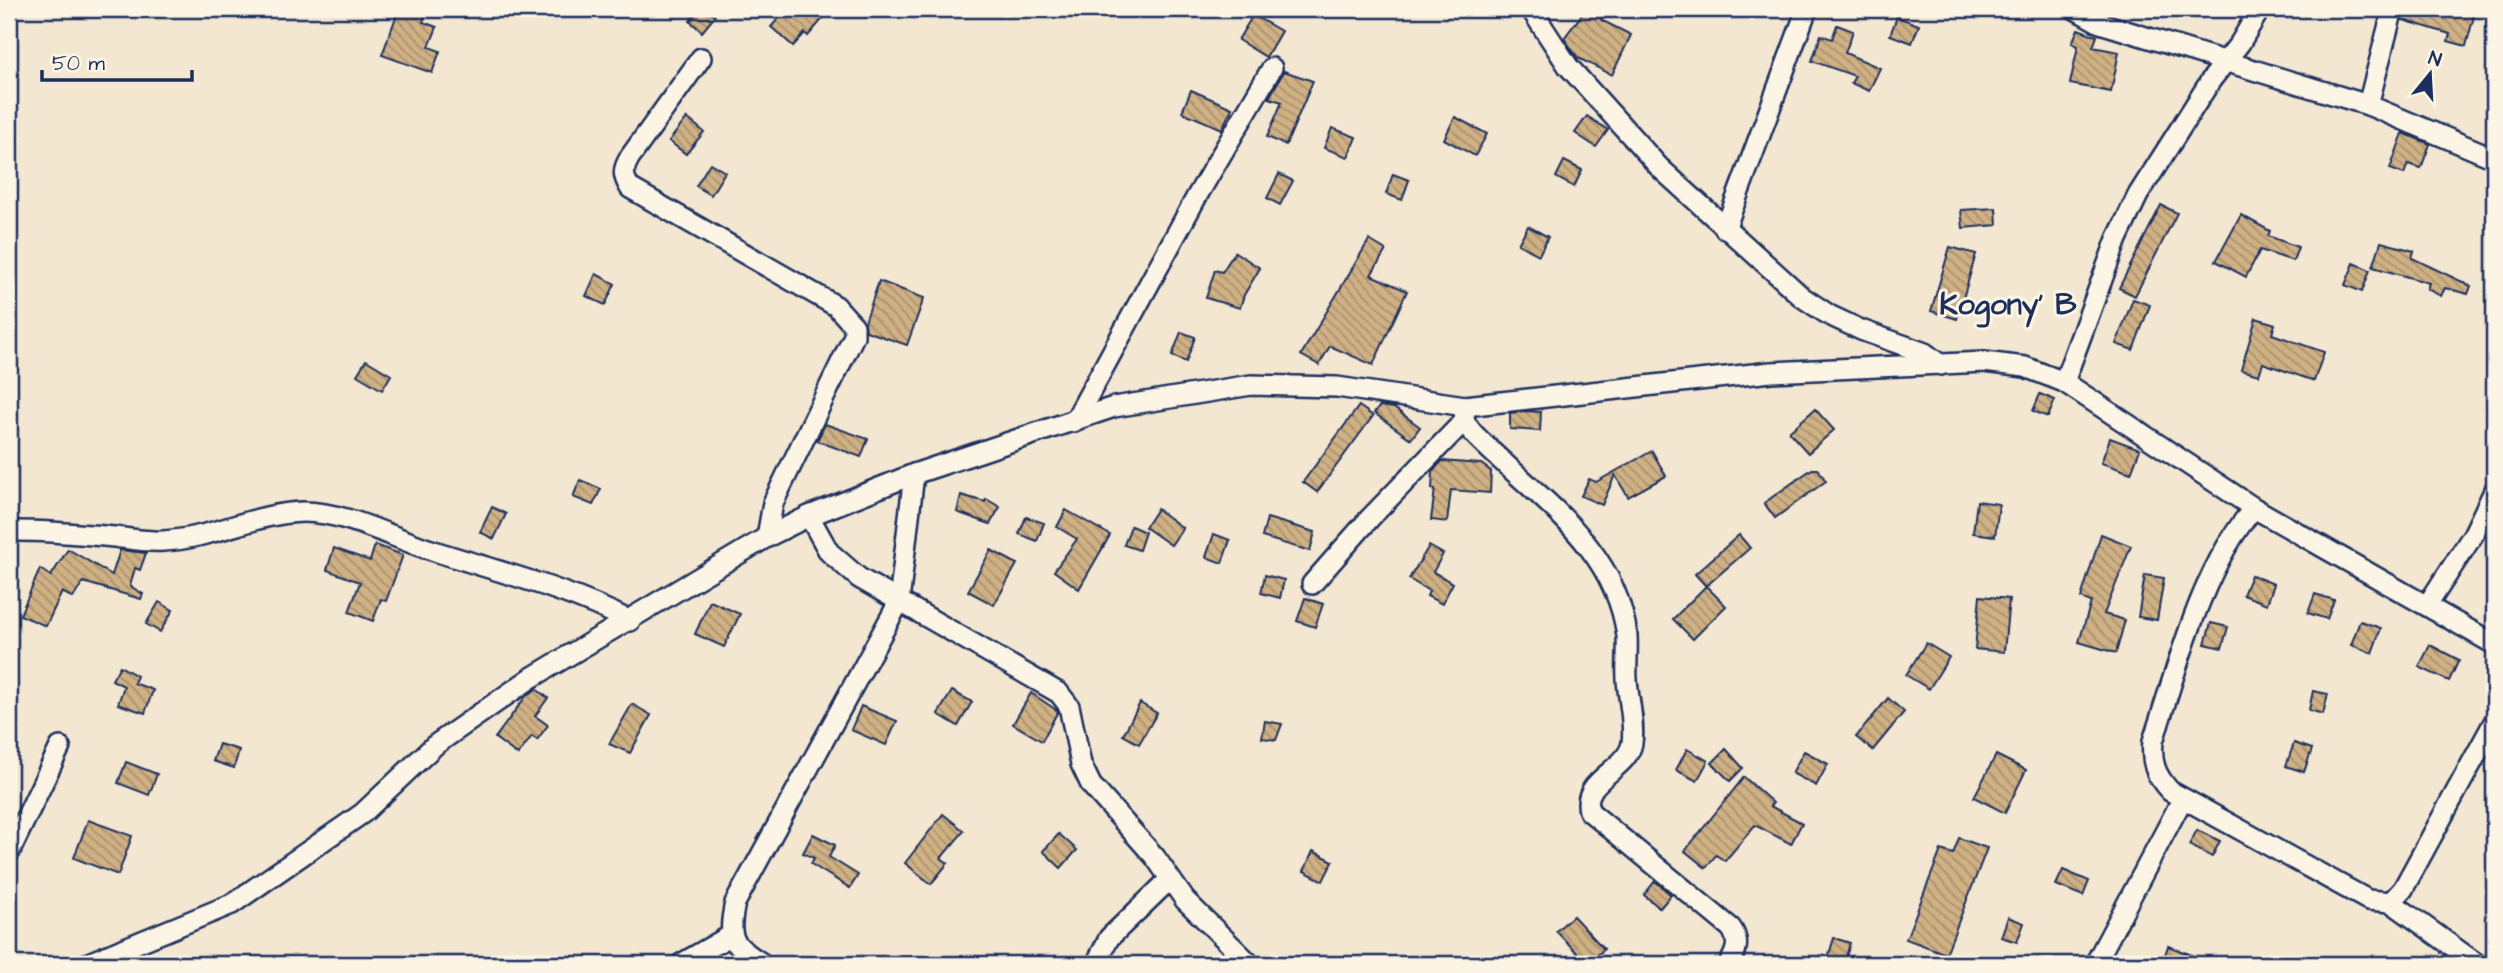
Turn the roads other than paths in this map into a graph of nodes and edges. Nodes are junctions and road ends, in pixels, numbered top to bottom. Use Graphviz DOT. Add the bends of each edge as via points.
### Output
graph roads {
  1 [pos="1531,9"];
  2 [pos="1807,9"];
  3 [pos="2076,9"];
  4 [pos="2260,9"];
  5 [pos="2393,9"];
  6 [pos="701,58"];
  7 [pos="2228,60"];
  8 [pos="1272,68"];
  9 [pos="2368,105"];
  10 [pos="2494,158"];
  11 [pos="1725,229"];
  12 [pos="1941,365"];
  13 [pos="2064,382"];
  14 [pos="1465,414"];
  15 [pos="1074,422"];
  16 [pos="914,474"];
  17 [pos="2494,491"];
  18 [pos="2254,508"];
  19 [pos="808,516"];
  20 [pos="9,531"];
  21 [pos="767,537"];
  22 [pos="1312,584"];
  23 [pos="899,602"];
  24 [pos="2428,604"];
  25 [pos="630,621"];
  26 [pos="2494,644"];
  27 [pos="2494,722"];
  28 [pos="60,747"];
  29 [pos="2182,800"];
  30 [pos="9,853"];
  31 [pos="1170,879"];
  32 [pos="2391,902"];
  33 [pos="732,940"];
  34 [pos="2474,963"];
  35 [pos="86,964"];
  36 [pos="681,964"];
  37 [pos="763,964"];
  38 [pos="1096,964"];
  39 [pos="1250,964"];
  40 [pos="1729,964"];
  41 [pos="2095,964"];
  1 -- 11 [label="street" via="1569,66 1660,168"];
  2 -- 11 [label="street"];
  3 -- 7 [label="street" via="2100,23"];
  4 -- 7 [label="street"];
  5 -- 9 [label="street"];
  6 -- 21 [label="street" via="630,157 624,169 629,188 836,306 854,326 854,336 773,503"];
  7 -- 9 [label="street"];
  7 -- 13 [label="street" via="2197,100 2138,195"];
  8 -- 15 [label="street"];
  9 -- 10 [label="street"];
  11 -- 12 [label="street" via="1802,298 1829,315 1925,353"];
  12 -- 13 [label="street" via="1983,362 2025,367"];
  12 -- 14 [label="street" via="1771,372"];
  13 -- 18 [label="street"];
  14 -- 15 [label="street" via="1337,387 1251,385 1114,407"];
  14 -- 22 [label="street"];
  14 -- 40 [label="street" via="1488,449 1565,516 1594,551 1618,601 1627,637 1632,742 1590,792 1586,801 1589,811 1731,928 1737,948"];
  15 -- 16 [label="street"];
  16 -- 19 [label="street"];
  16 -- 23 [label="street"];
  17 -- 24 [label="street" via="2473,535"];
  18 -- 24 [label="street"];
  18 -- 29 [label="street" via="2227,546 2194,618 2153,741 2151,760 2159,779"];
  19 -- 21 [label="street"];
  19 -- 23 [label="street" via="829,552 859,578"];
  20 -- 25 [label="street" via="160,542 303,512 335,517 540,582"];
  21 -- 25 [label="street"];
  23 -- 31 [label="street" via="1059,693 1069,706 1081,764 1091,785"];
  23 -- 33 [label="street" via="735,903"];
  24 -- 26 [label="street"];
  25 -- 35 [label="street" via="531,678 435,746 363,814 232,904"];
  27 -- 32 [label="street" via="2403,889"];
  28 -- 30 [label="street"];
  29 -- 32 [label="street" via="2368,900"];
  29 -- 41 [label="street"];
  31 -- 38 [label="street" via="1109,938"];
  31 -- 39 [label="street"];
  32 -- 34 [label="street"];
  33 -- 36 [label="street" via="728,937"];
  33 -- 37 [label="street"];
}
